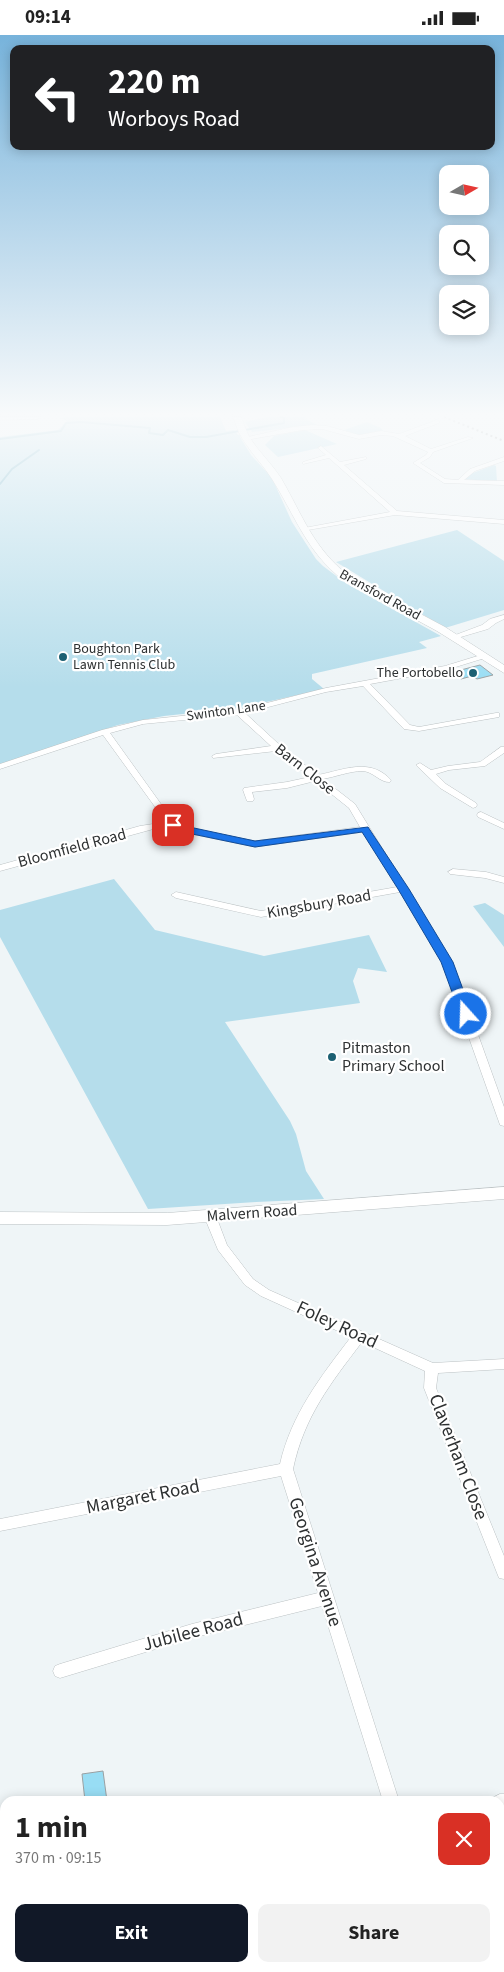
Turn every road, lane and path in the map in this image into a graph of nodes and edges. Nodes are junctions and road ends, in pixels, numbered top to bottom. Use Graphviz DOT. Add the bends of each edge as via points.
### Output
graph roads {
  1 [pos="292,507"];
  2 [pos="388,507"];
  3 [pos="395,513"];
  4 [pos="496,521"];
  5 [pos="504,522"];
  6 [pos="304,530"];
  7 [pos="504,530"];
  8 [pos="504,617"];
  9 [pos="454,637"];
  10 [pos="484,657"];
  11 [pos="504,670"];
  12 [pos="365,683"];
  13 [pos="239,712"];
  14 [pos="496,715"];
  15 [pos="105,732"];
  16 [pos="277,748"];
  17 [pos="504,749"];
  18 [pos="216,756"];
  19 [pos="420,765"];
  20 [pos="0,767"];
  21 [pos="430,773"];
  22 [pos="314,778"];
  23 [pos="387,780"];
  24 [pos="474,795"];
  25 [pos="250,799"];
  26 [pos="464,799"];
  27 [pos="473,805"];
  28 [pos="481,815"];
  29 [pos="173,825"];
  30 [pos="504,826"];
  31 [pos="364,829"];
  32 [pos="0,868"];
  33 [pos="454,872"];
  34 [pos="504,880"];
  35 [pos="404,889"];
  36 [pos="176,895"];
  37 [pos="504,1122"];
  38 [pos="504,1193"];
  39 [pos="210,1216"];
  40 [pos="0,1218"];
  41 [pos="359,1336"];
  42 [pos="504,1364"];
  43 [pos="432,1368"];
  44 [pos="286,1469"];
  45 [pos="0,1525"];
  46 [pos="504,1573"];
  47 [pos="327,1598"];
  48 [pos="60,1671"];
  49 [pos="389,1796"];
  1 -- 6 [label="main road, Bransford Road"];
  2 -- 3 [label="street"];
  3 -- 4 [label="street"];
  3 -- 6 [label="street"];
  4 -- 5 [label="street"];
  4 -- 7 [label="street"];
  6 -- 9 [label="main road, Bransford Road" via="323,559 346,578"];
  8 -- 9 [label="street"];
  9 -- 10 [label="main road, Bransford Road"];
  10 -- 11 [label="main road, Bransford Road"];
  10 -- 12 [label="street, Swinton Lane"];
  12 -- 13 [label="street, Swinton Lane"];
  12 -- 14 [label="street" via="411,728"];
  13 -- 15 [label="street, Swinton Lane" via="143,722"];
  13 -- 16 [label="street, Barn Close"];
  15 -- 20 [label="street, Swinton Lane"];
  15 -- 29 [label="street"];
  16 -- 18 [label="street"];
  16 -- 22 [label="street, Barn Close"];
  17 -- 21 [label="street" via="482,764"];
  19 -- 21 [label="street"];
  21 -- 26 [label="street"];
  22 -- 23 [label="street" via="362,768"];
  22 -- 25 [label="street" via="247,790"];
  22 -- 31 [label="street, Barn Close" via="352,807"];
  24 -- 26 [label="street"];
  26 -- 27 [label="street"];
  28 -- 30 [label="street"];
  29 -- 31 [label="street" via="255,844"];
  29 -- 32 [label="street, Bloomfield Road" via="143,828"];
  31 -- 35 [label="street, Barn Close"];
  33 -- 34 [label="street"];
  35 -- 36 [label="street, Kingsbury Road" via="261,914"];
  35 -- 37 [label="street, Barn Close" via="447,962"];
  38 -- 39 [label="main road, Malvern Road"];
  39 -- 40 [label="main road, Malvern Road" via="167,1219"];
  39 -- 41 [label="street, Foley Road" via="222,1247 249,1281 265,1293"];
  41 -- 43 [label="street, Foley Road"];
  41 -- 44 [label="street" via="302,1417"];
  42 -- 43 [label="street, Foley Road"];
  43 -- 46 [label="street, Claverham Close" via="430,1388"];
  44 -- 45 [label="street, Margaret Road"];
  44 -- 47 [label="street, Georgina Avenue"];
  47 -- 48 [label="street, Jubilee Road" via="192,1631"];
  47 -- 49 [label="street, Georgina Avenue"];
}
